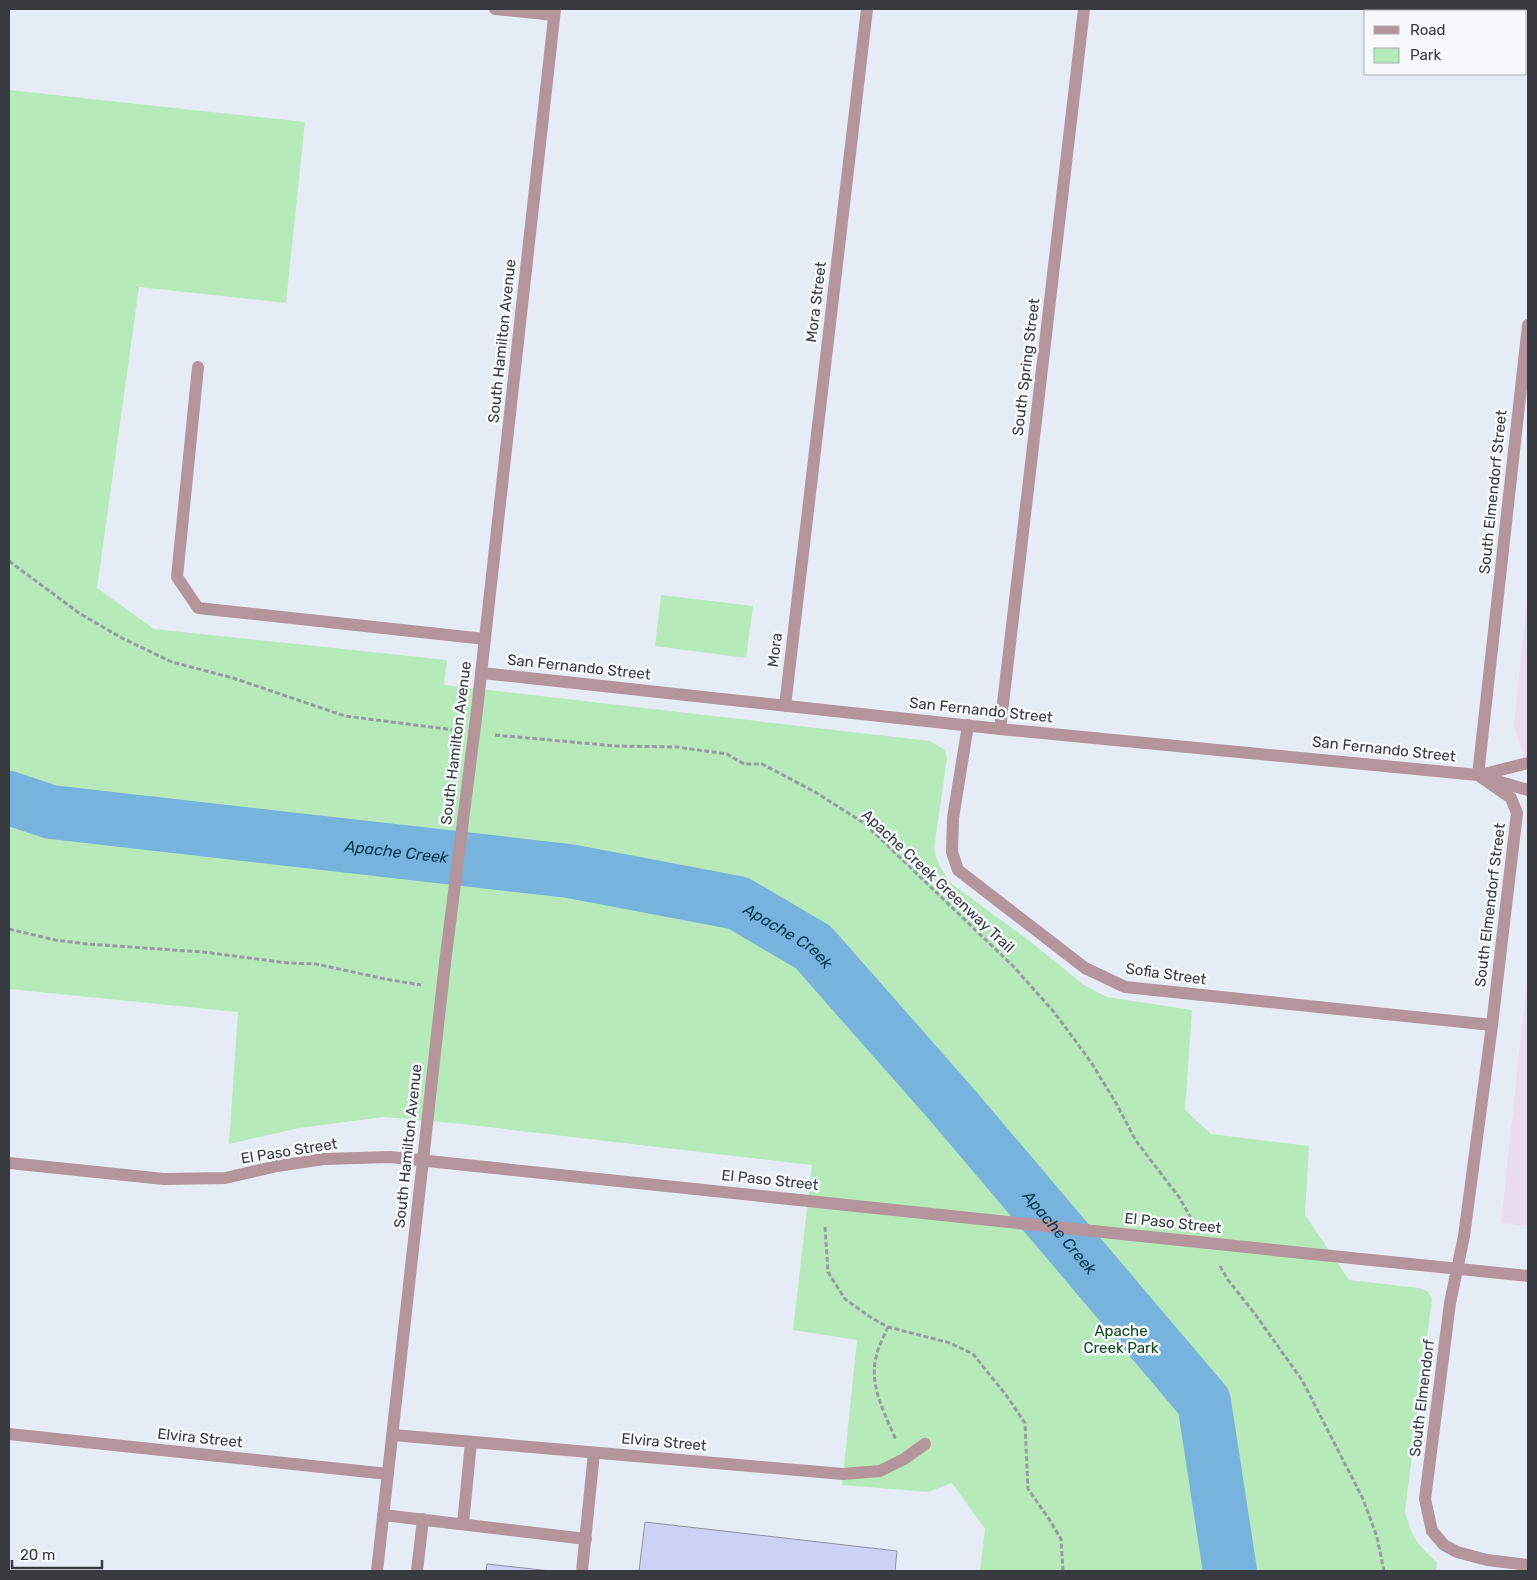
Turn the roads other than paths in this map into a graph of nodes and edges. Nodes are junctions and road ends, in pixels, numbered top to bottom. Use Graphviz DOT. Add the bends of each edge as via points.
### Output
graph roads {
  1 [pos="496,9"];
  2 [pos="867,9"];
  3 [pos="1084,9"];
  4 [pos="554,12"];
  5 [pos="1528,325"];
  6 [pos="198,367"];
  7 [pos="798,598"];
  8 [pos="485,639"];
  9 [pos="482,673"];
  10 [pos="785,706"];
  11 [pos="968,725"];
  12 [pos="1000,728"];
  13 [pos="1528,763"];
  14 [pos="1478,775"];
  15 [pos="1528,790"];
  16 [pos="1492,1025"];
  17 [pos="423,1159"];
  18 [pos="9,1163"];
  19 [pos="1458,1269"];
  20 [pos="1528,1276"];
  21 [pos="9,1434"];
  22 [pos="393,1435"];
  23 [pos="471,1442"];
  24 [pos="925,1444"];
  25 [pos="594,1452"];
  26 [pos="388,1474"];
  27 [pos="384,1515"];
  28 [pos="423,1519"];
  29 [pos="463,1524"];
  30 [pos="586,1539"];
  31 [pos="1528,1565"];
  32 [pos="377,1571"];
  33 [pos="417,1571"];
  34 [pos="582,1571"];
  1 -- 4 [label="street"];
  2 -- 7 [label="street, Mora Street"];
  3 -- 12 [label="street, South Spring Street"];
  4 -- 8 [label="street, South Hamilton Avenue"];
  5 -- 14 [label="street, South Elmendorf Street"];
  6 -- 8 [label="street" via="177,577 198,608"];
  7 -- 10 [label="street, Mora"];
  8 -- 9 [label="street, South Hamilton Avenue"];
  9 -- 10 [label="street, San Fernando Street"];
  9 -- 17 [label="street, South Hamilton Avenue, bridge"];
  10 -- 11 [label="street, San Fernando Street"];
  11 -- 12 [label="street, San Fernando Street"];
  11 -- 16 [label="street, Sofia Street" via="953,818 952,852 958,870 1085,968 1125,987"];
  12 -- 14 [label="street, San Fernando Street"];
  13 -- 14 [label="street"];
  14 -- 15 [label="street"];
  14 -- 16 [label="street, South Elmendorf Street" via="1512,798 1517,813"];
  16 -- 19 [label="street, South Elmendorf Street"];
  17 -- 18 [label="street, El Paso Street" via="324,1159 225,1178 164,1179"];
  17 -- 19 [label="street, El Paso Street, bridge"];
  17 -- 22 [label="street, South Hamilton Avenue"];
  19 -- 20 [label="street, El Paso Street"];
  19 -- 31 [label="street, South Elmendorf" via="1450,1303 1426,1499 1432,1531 1444,1545 1457,1552"];
  21 -- 26 [label="street, Elvira Street"];
  22 -- 23 [label="street, Elvira Street"];
  22 -- 26 [label="street, South Hamilton Avenue"];
  23 -- 25 [label="street, Elvira Street"];
  23 -- 29 [label="street"];
  24 -- 25 [label="street, Elvira Street" via="880,1471 843,1474"];
  25 -- 30 [label="street"];
  26 -- 27 [label="street, South Hamilton Avenue"];
  27 -- 28 [label="street"];
  27 -- 32 [label="street, South Hamilton Avenue"];
  28 -- 29 [label="street"];
  28 -- 33 [label="street"];
  29 -- 30 [label="street"];
  30 -- 34 [label="street"];
}
